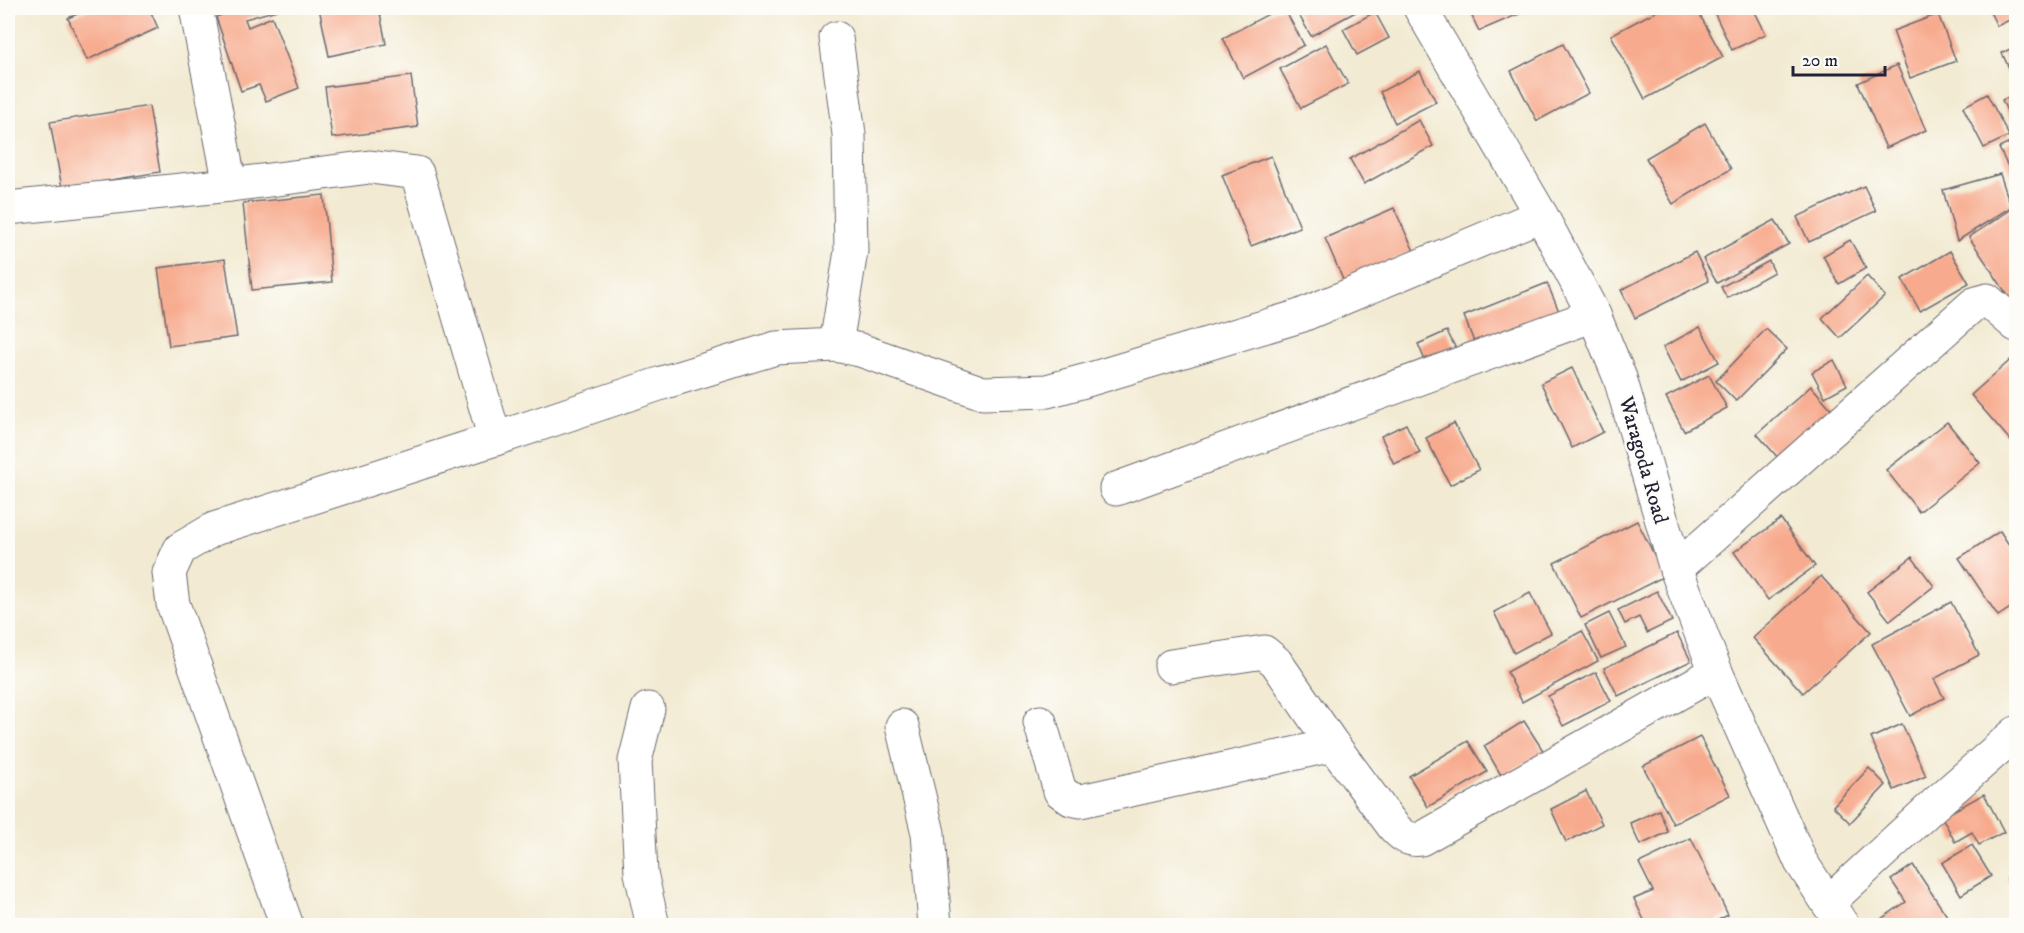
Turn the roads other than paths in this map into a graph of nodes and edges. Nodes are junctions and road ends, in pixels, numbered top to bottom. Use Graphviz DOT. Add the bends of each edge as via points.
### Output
graph roads {
  1 [pos="196,8"];
  2 [pos="1420,8"];
  3 [pos="836,38"];
  4 [pos="230,184"];
  5 [pos="8,208"];
  6 [pos="1541,215"];
  7 [pos="1594,315"];
  8 [pos="2016,325"];
  9 [pos="836,345"];
  10 [pos="495,440"];
  11 [pos="1116,489"];
  12 [pos="1676,569"];
  13 [pos="1171,666"];
  14 [pos="1716,672"];
  15 [pos="648,709"];
  16 [pos="1040,722"];
  17 [pos="902,726"];
  18 [pos="2016,733"];
  19 [pos="1333,745"];
  20 [pos="1835,914"];
  21 [pos="287,926"];
  22 [pos="653,926"];
  23 [pos="935,926"];
  1 -- 4 [label="street"];
  2 -- 6 [label="street, Waragoda Road"];
  3 -- 9 [label="street" via="849,134 851,251"];
  4 -- 5 [label="street"];
  4 -- 10 [label="street" via="370,167 417,173"];
  6 -- 7 [label="street, Waragoda Road"];
  6 -- 9 [label="street" via="1300,316 1047,391 983,393"];
  7 -- 11 [label="street"];
  7 -- 12 [label="street, Waragoda Road" via="1620,378"];
  8 -- 12 [label="street" via="1987,300 1974,304"];
  9 -- 10 [label="street" via="776,348"];
  10 -- 21 [label="street" via="214,529 180,549 169,573 173,604"];
  12 -- 14 [label="street, Waragoda Road"];
  13 -- 19 [label="street" via="1264,652 1276,662"];
  14 -- 19 [label="street" via="1420,839 1412,840 1401,834"];
  14 -- 20 [label="street, Waragoda Road" via="1802,862"];
  15 -- 22 [label="street" via="635,761 641,873"];
  16 -- 19 [label="street" via="1060,791 1081,801"];
  17 -- 23 [label="street" via="928,833"];
  18 -- 20 [label="street" via="1935,804"];
}
